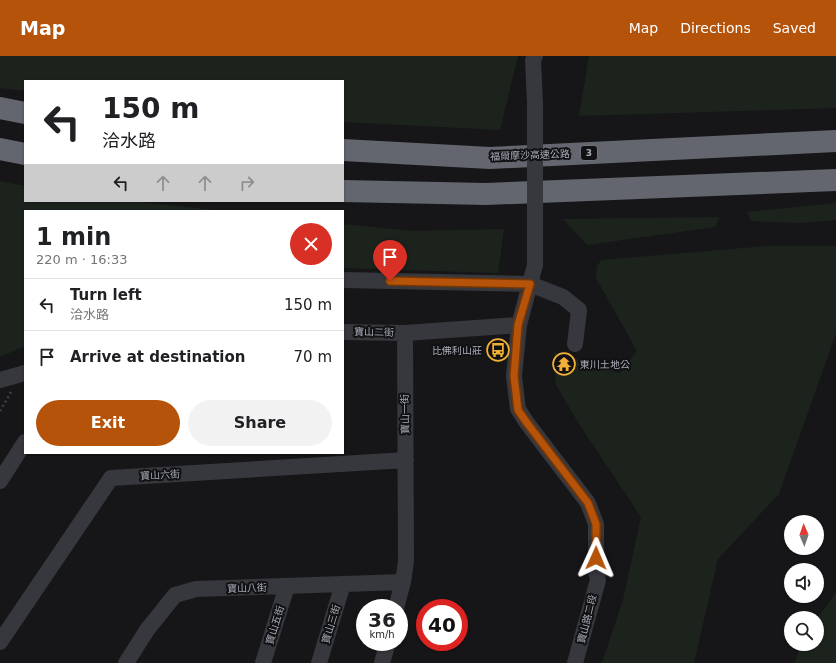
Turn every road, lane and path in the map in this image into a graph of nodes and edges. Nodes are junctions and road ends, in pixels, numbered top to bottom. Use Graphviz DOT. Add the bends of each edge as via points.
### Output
graph roads {
  1 [pos="534,56"];
  2 [pos="0,108"];
  3 [pos="24,113"];
  4 [pos="836,141"];
  5 [pos="0,149"];
  6 [pos="344,150"];
  7 [pos="24,154"];
  8 [pos="836,180"];
  9 [pos="344,191"];
  10 [pos="344,280"];
  11 [pos="530,284"];
  12 [pos="518,325"];
  13 [pos="344,332"];
  14 [pos="404,332"];
  15 [pos="575,344"];
  16 [pos="24,373"];
  17 [pos="0,380"];
  18 [pos="24,444"];
  19 [pos="406,460"];
  20 [pos="0,481"];
  21 [pos="403,582"];
  22 [pos="343,584"];
  23 [pos="287,586"];
  24 [pos="398,599"];
  25 [pos="0,642"];
  26 [pos="385,651"];
  27 [pos="126,663"];
  28 [pos="263,663"];
  29 [pos="319,663"];
  30 [pos="382,663"];
  31 [pos="575,663"];
  1 -- 11 [label="street, 寶山路二段, bridge" via="535,266"];
  2 -- 3 [label="highway"];
  4 -- 6 [label="highway, 福爾摩沙高速公路 / 3" via="490,158"];
  5 -- 7 [label="highway"];
  8 -- 9 [label="highway" via="486,194"];
  10 -- 11 [label="street"];
  11 -- 12 [label="street, 寶山路二段"];
  11 -- 15 [label="street" via="563,297 579,310"];
  12 -- 14 [label="street"];
  12 -- 31 [label="street, 寶山路二段" via="514,376 518,410 588,503 596,524 598,580"];
  13 -- 14 [label="street, 寶山二街"];
  14 -- 19 [label="street, 寶山一街"];
  16 -- 17 [label="street"];
  18 -- 20 [label="street"];
  19 -- 21 [label="street, 寶山一街" via="406,561"];
  19 -- 25 [label="street, 寶山六街" via="112,478"];
  21 -- 22 [label="street, 寶山八街"];
  21 -- 24 [label="street, 寶山一街"];
  22 -- 23 [label="street, 寶山八街"];
  22 -- 29 [label="street, 寶山三街"];
  23 -- 27 [label="street, 寶山八街" via="196,589 175,595 147,630"];
  23 -- 28 [label="street, 寶山五街"];
  26 -- 30 [label="street"];
}
